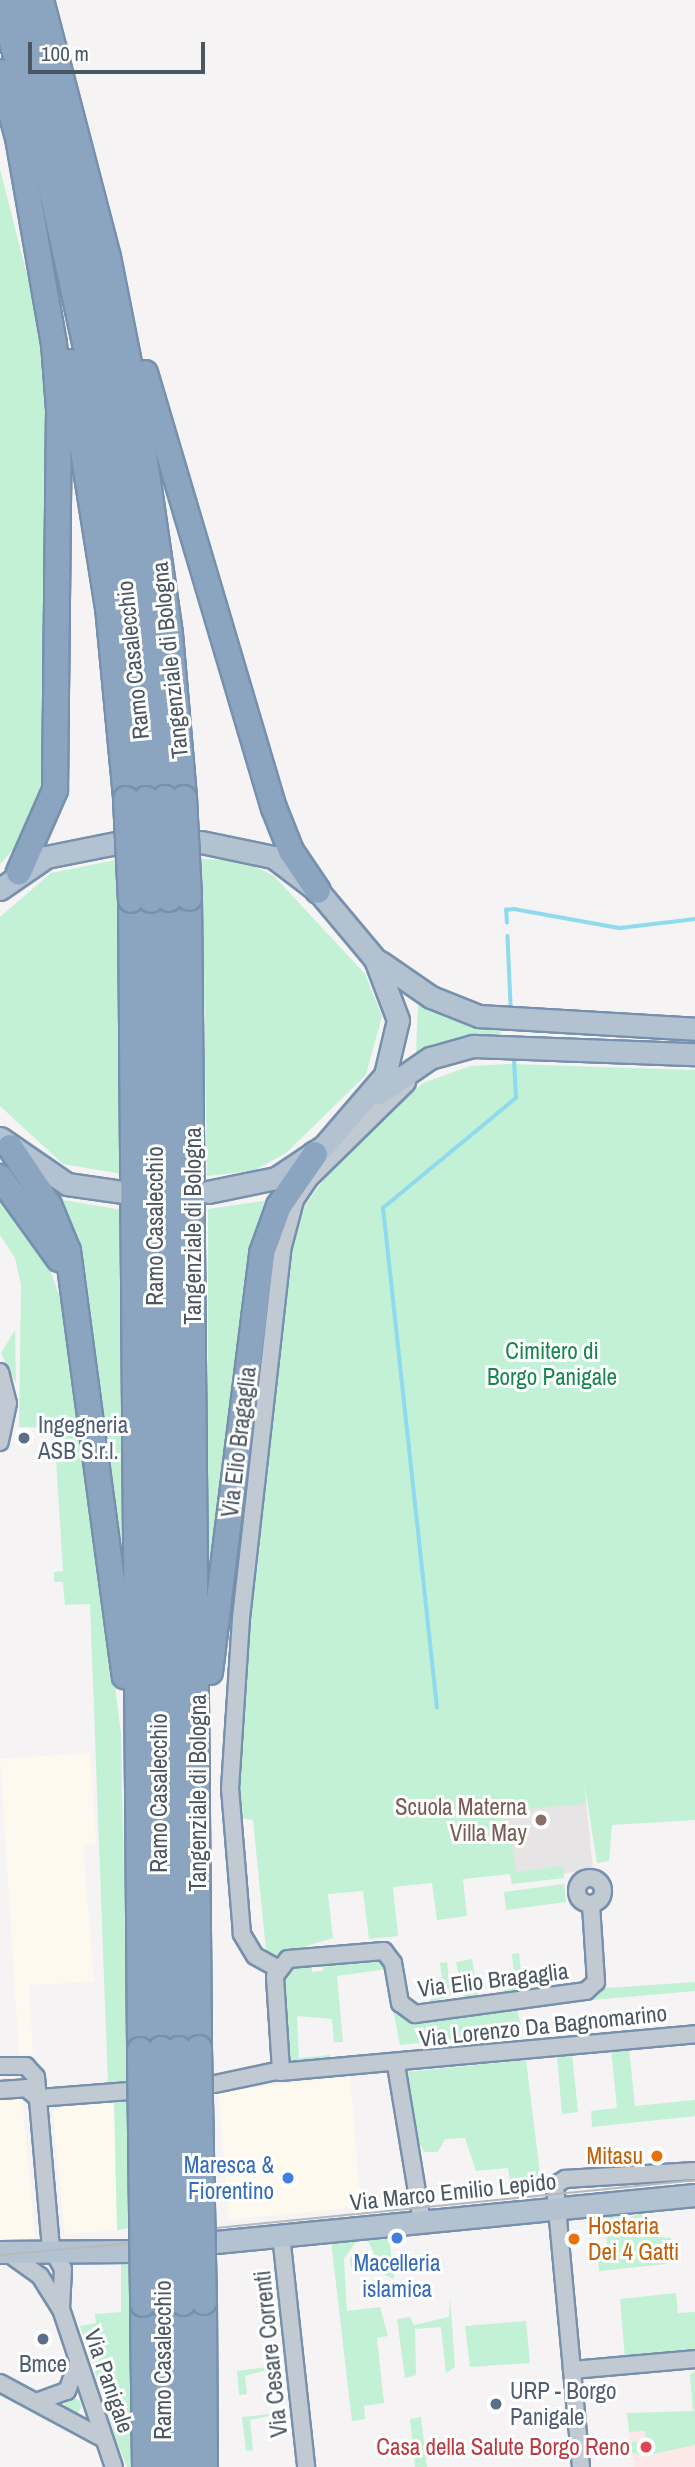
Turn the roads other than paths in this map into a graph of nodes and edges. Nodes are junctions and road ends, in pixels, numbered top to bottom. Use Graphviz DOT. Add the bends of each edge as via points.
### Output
graph roads {
  1 [pos="0,0"];
  2 [pos="19,0"];
  3 [pos="41,0"];
  4 [pos="0,72"];
  5 [pos="16,132"];
  6 [pos="108,257"];
  7 [pos="155,799"];
  8 [pos="201,842"];
  9 [pos="116,843"];
  10 [pos="19,872"];
  11 [pos="0,889"];
  12 [pos="318,891"];
  13 [pos="160,899"];
  14 [pos="376,959"];
  15 [pos="695,1029"];
  16 [pos="534,1045"];
  17 [pos="695,1054"];
  18 [pos="364,1105"];
  19 [pos="5,1143"];
  20 [pos="314,1154"];
  21 [pos="0,1177"];
  22 [pos="123,1192"];
  23 [pos="208,1192"];
  24 [pos="77,1314"];
  25 [pos="0,1372"];
  26 [pos="0,1442"];
  27 [pos="199,1879"];
  28 [pos="140,1886"];
  29 [pos="591,1904"];
  30 [pos="277,1968"];
  31 [pos="695,2034"];
  32 [pos="170,2049"];
  33 [pos="396,2065"];
  34 [pos="0,2066"];
  35 [pos="280,2072"];
  36 [pos="215,2084"];
  37 [pos="0,2090"];
  38 [pos="128,2091"];
  39 [pos="38,2098"];
  40 [pos="695,2171"];
  41 [pos="695,2195"];
  42 [pos="555,2208"];
  43 [pos="422,2222"];
  44 [pos="281,2235"];
  45 [pos="216,2242"];
  46 [pos="51,2248"];
  47 [pos="131,2251"];
  48 [pos="2,2252"];
  49 [pos="69,2263"];
  50 [pos="61,2309"];
  51 [pos="695,2359"];
  52 [pos="77,2363"];
  53 [pos="572,2371"];
  54 [pos="0,2385"];
  55 [pos="36,2402"];
  56 [pos="104,2439"];
  57 [pos="114,2467"];
  58 [pos="145,2467"];
  59 [pos="163,2467"];
  60 [pos="184,2467"];
  61 [pos="206,2467"];
  62 [pos="306,2467"];
  63 [pos="581,2467"];
  1 -- 7 [label="highway, Ramo Casalecchio" via="51,183 98,406"];
  2 -- 7 [label="highway, Ramo Casalecchio" via="82,234 114,393 148,618"];
  3 -- 6 [label="highway, Tangenziale di Bologna"];
  4 -- 5 [label="highway, Tangenziale di Bologna"];
  5 -- 7 [label="highway, Tangenziale di Bologna" via="81,422 113,645"];
  5 -- 10 [label="highway" via="54,343 59,410 55,790"];
  6 -- 7 [label="highway, Tangenziale di Bologna" via="156,528"];
  6 -- 12 [label="highway" via="274,808 291,851"];
  7 -- 13 [label="highway, Ramo Casalecchio, bridge"];
  7 -- 13 [label="highway, Tangenziale di Bologna, bridge"];
  8 -- 12 [label="main road" via="273,857"];
  9 -- 10 [label="main road" via="61,851"];
  10 -- 11 [label="main road"];
  12 -- 14 [label="main road"];
  13 -- 27 [label="highway, Tangenziale di Bologna"];
  13 -- 28 [label="highway, Tangenziale di Bologna"];
  13 -- 32 [label="highway, Ramo Casalecchio"];
  14 -- 15 [label="main road" via="432,997 479,1016"];
  14 -- 18 [label="main road" via="395,997 398,1032 390,1065"];
  16 -- 17 [label="main road"];
  16 -- 18 [label="main road" via="444,1052"];
  16 -- 30 [label="street, Via Elio Bragaglia" via="454,1058 412,1079 309,1179 287,1222 241,1618 230,1789 242,1934 256,1956"];
  18 -- 20 [label="main road"];
  19 -- 22 [label="main road" via="66,1184"];
  19 -- 24 [label="highway" via="57,1221"];
  20 -- 23 [label="main road" via="264,1183"];
  20 -- 27 [label="highway" via="279,1206 262,1254 211,1661"];
  21 -- 24 [label="highway" via="57,1254"];
  24 -- 28 [label="highway" via="118,1618"];
  25 -- 26 [label="street" via="8,1403"];
  27 -- 32 [label="highway, Tangenziale di Bologna"];
  28 -- 32 [label="highway, Tangenziale di Bologna"];
  29 -- 30 [label="street, Via Elio Bragaglia" via="596,1982 586,1991 415,2014 402,2007 393,1964 379,1950 293,1958"];
  30 -- 35 [label="street"];
  31 -- 33 [label="street, Via Lorenzo Da Bagnomarino"];
  32 -- 58 [label="highway, Tangenziale di Bologna, bridge"];
  32 -- 59 [label="highway, Ramo Casalecchio, bridge"];
  32 -- 60 [label="highway, Ramo Casalecchio, bridge"];
  32 -- 61 [label="highway, Tangenziale di Bologna, bridge" via="206,2419"];
  33 -- 35 [label="street, Via Lorenzo Da Bagnomarino"];
  33 -- 43 [label="street"];
  34 -- 39 [label="street" via="29,2067"];
  35 -- 36 [label="street"];
  37 -- 39 [label="street" via="26,2088"];
  38 -- 39 [label="street"];
  39 -- 46 [label="street"];
  40 -- 42 [label="street" via="562,2179 554,2188"];
  41 -- 42 [label="main road, Via Marco Emilio Lepido"];
  42 -- 43 [label="main road, Via Marco Emilio Lepido"];
  42 -- 53 [label="street"];
  43 -- 44 [label="main road, Via Marco Emilio Lepido"];
  44 -- 45 [label="main road, Via Marco Emilio Lepido"];
  44 -- 62 [label="street, Via Cesare Correnti"];
  46 -- 48 [label="main road"];
  46 -- 49 [label="main road"];
  47 -- 49 [label="main road"];
  48 -- 50 [label="street, Via Panigale" via="40,2276"];
  49 -- 50 [label="street, Via Panigale"];
  50 -- 52 [label="street, Via Panigale"];
  51 -- 53 [label="street"];
  52 -- 55 [label="street" via="67,2390"];
  52 -- 56 [label="street, Via Panigale"];
  53 -- 63 [label="street"];
  54 -- 55 [label="street"];
  55 -- 56 [label="street"];
  56 -- 57 [label="street, Via Panigale"];
}
